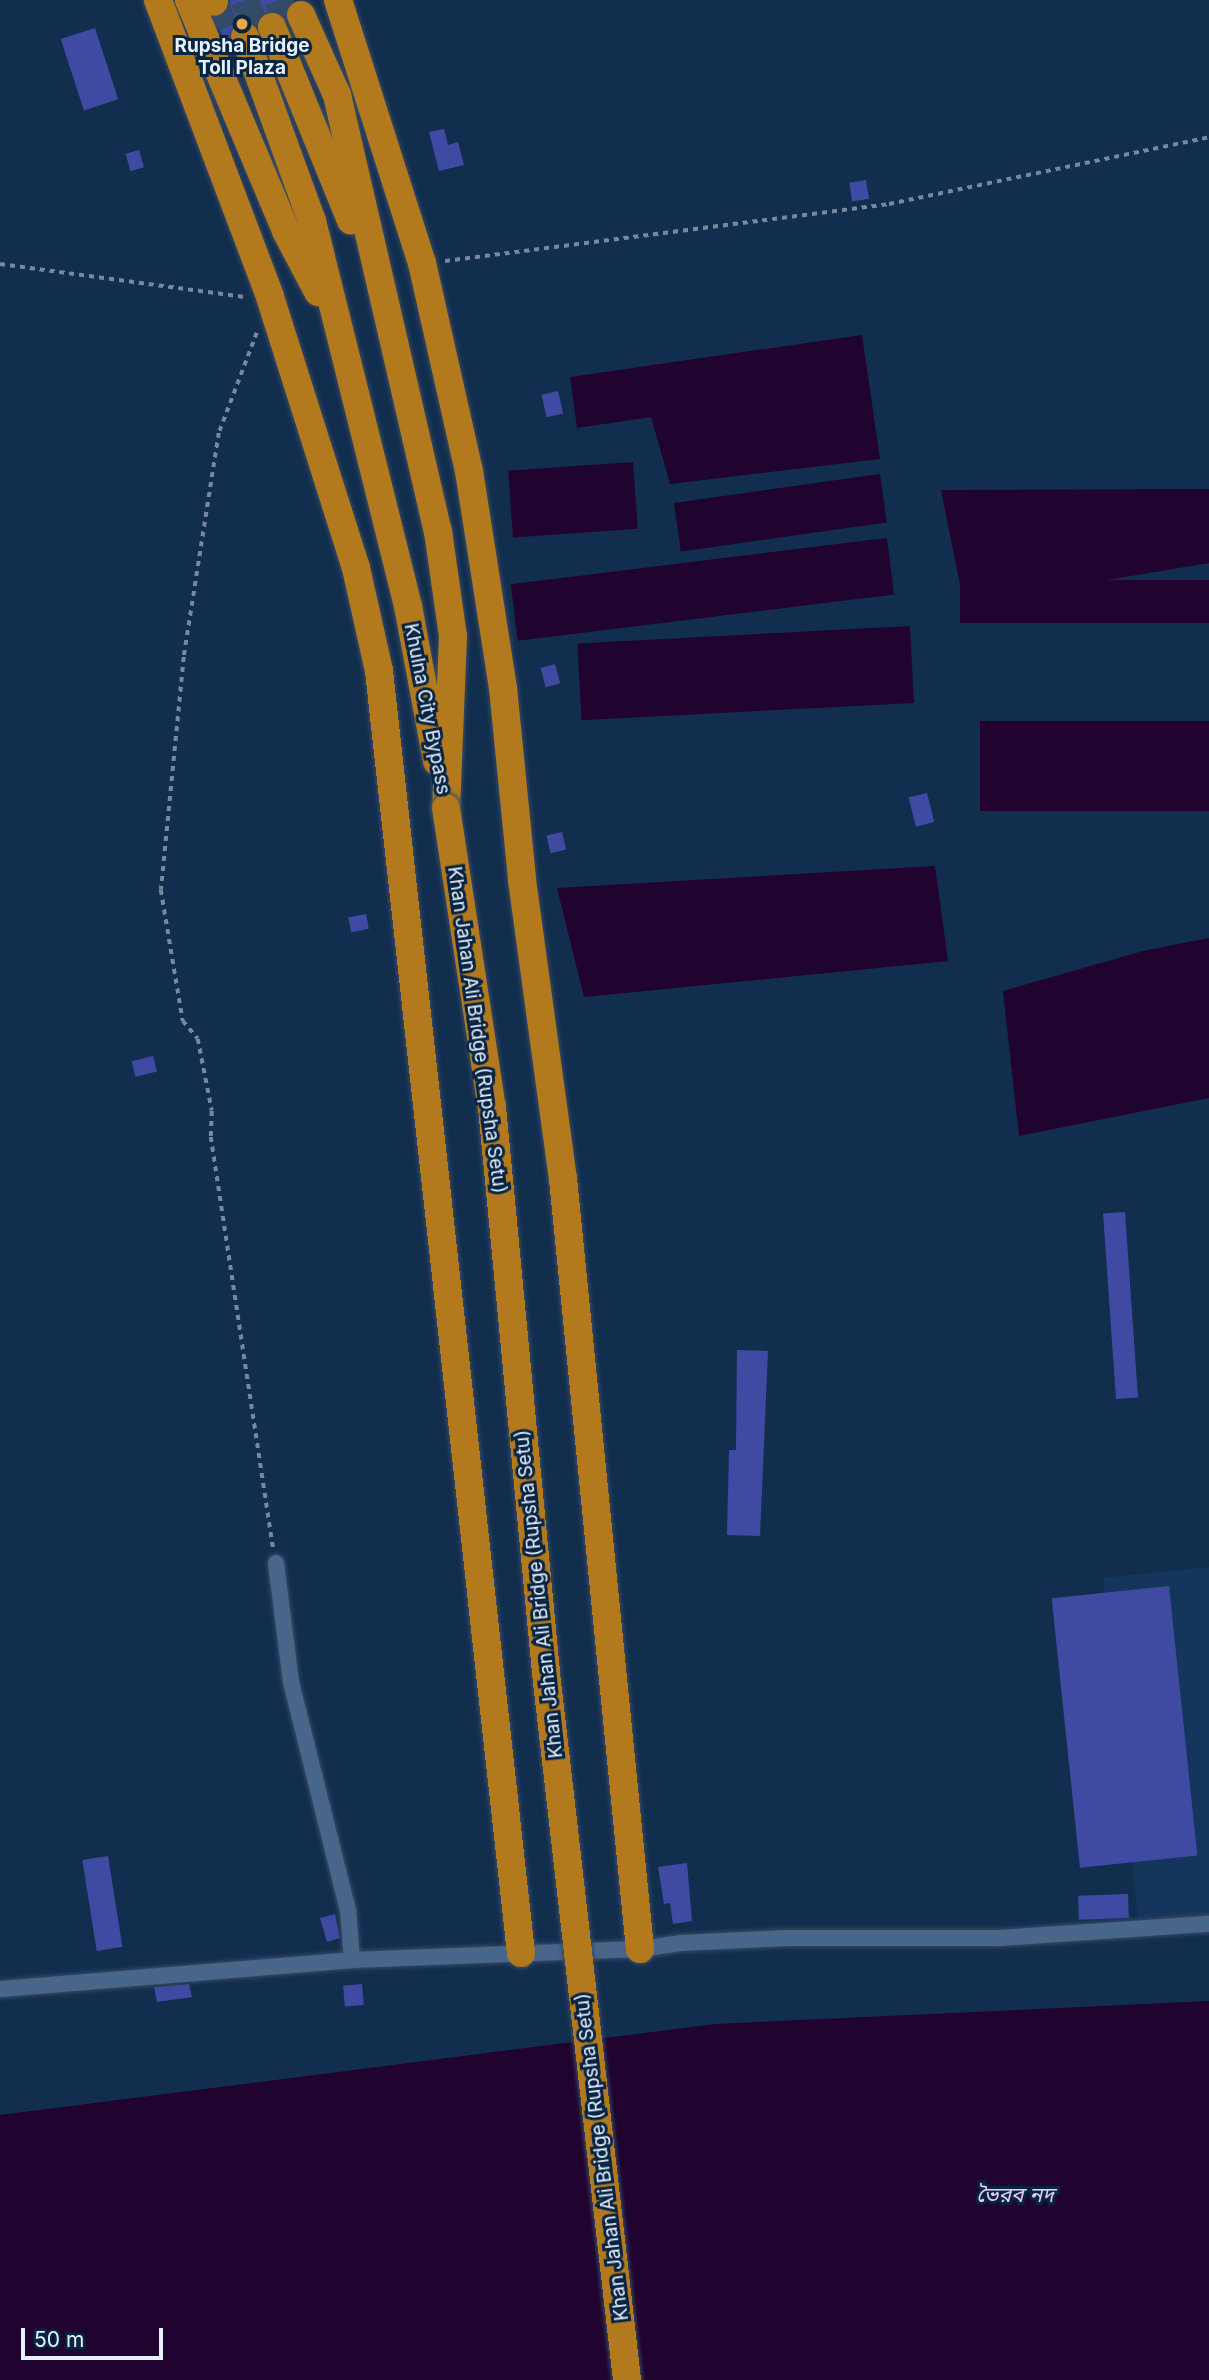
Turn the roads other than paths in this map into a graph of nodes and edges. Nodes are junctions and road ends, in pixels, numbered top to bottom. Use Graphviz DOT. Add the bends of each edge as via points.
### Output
graph roads {
  1 [pos="158,0"];
  2 [pos="338,0"];
  3 [pos="205,1"];
  4 [pos="272,25"];
  5 [pos="335,326"];
  6 [pos="446,808"];
  7 [pos="276,1563"];
  8 [pos="1209,1924"];
  9 [pos="640,1950"];
  10 [pos="521,1953"];
  11 [pos="352,1960"];
  12 [pos="0,1989"];
  13 [pos="627,2380"];
  1 -- 10 [label="highway" via="356,568 381,683"];
  2 -- 9 [label="highway" via="422,263 469,471 503,688 522,880 563,1179"];
  3 -- 5 [label="highway, Khulna City Bypass" via="286,231"];
  4 -- 5 [label="highway, Khulna City Bypass" via="322,217"];
  4 -- 6 [label="highway, Khulna City Bypass" via="337,94 438,531 453,636"];
  5 -- 6 [label="highway, Khulna City Bypass" via="408,606"];
  6 -- 13 [label="highway, Khan Jahan Ali Bridge (Rupsha Setu), bridge" via="492,1107 547,1682"];
  7 -- 11 [label="street" via="291,1682 348,1910"];
  8 -- 9 [label="street" via="1001,1938 721,1941"];
  9 -- 10 [label="street"];
  10 -- 11 [label="street"];
  11 -- 12 [label="street"];
}
